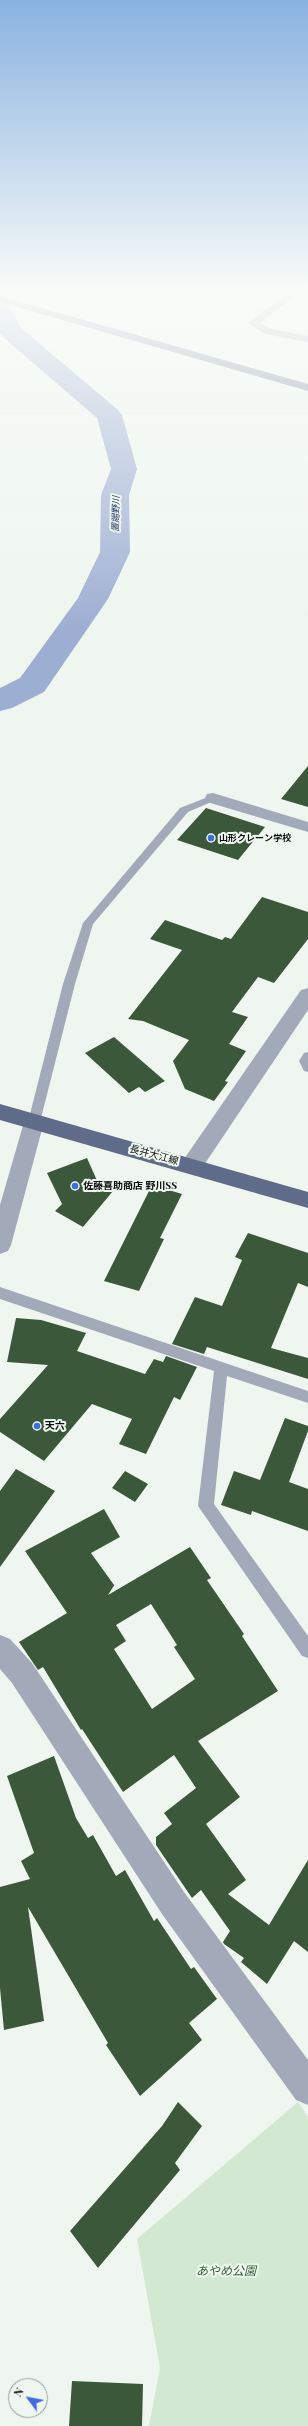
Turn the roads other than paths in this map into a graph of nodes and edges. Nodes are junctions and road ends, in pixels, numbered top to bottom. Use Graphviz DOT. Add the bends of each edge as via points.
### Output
graph roads {
  1 [pos="213,798"];
  2 [pos="308,827"];
  3 [pos="308,995"];
  4 [pos="308,1056"];
  5 [pos="308,1068"];
  6 [pos="0,1112"];
  7 [pos="34,1122"];
  8 [pos="192,1165"];
  9 [pos="308,1200"];
  10 [pos="0,1245"];
  11 [pos="0,1293"];
  12 [pos="221,1368"];
  13 [pos="308,1397"];
  14 [pos="0,1648"];
  15 [pos="308,1650"];
  16 [pos="308,2088"];
  1 -- 2 [label="street"];
  1 -- 7 [label="lane" via="184,810 88,923 69,984"];
  3 -- 8 [label="street"];
  4 -- 5 [label="lane" via="305,1061"];
  6 -- 7 [label="main road, 長井大江線"];
  7 -- 8 [label="main road, 長井大江線"];
  7 -- 10 [label="street"];
  8 -- 9 [label="main road, 長井大江線"];
  11 -- 12 [label="lane"];
  12 -- 13 [label="lane"];
  12 -- 15 [label="lane" via="206,1506"];
  14 -- 16 [label="street" via="22,1673 174,1903"];
}
